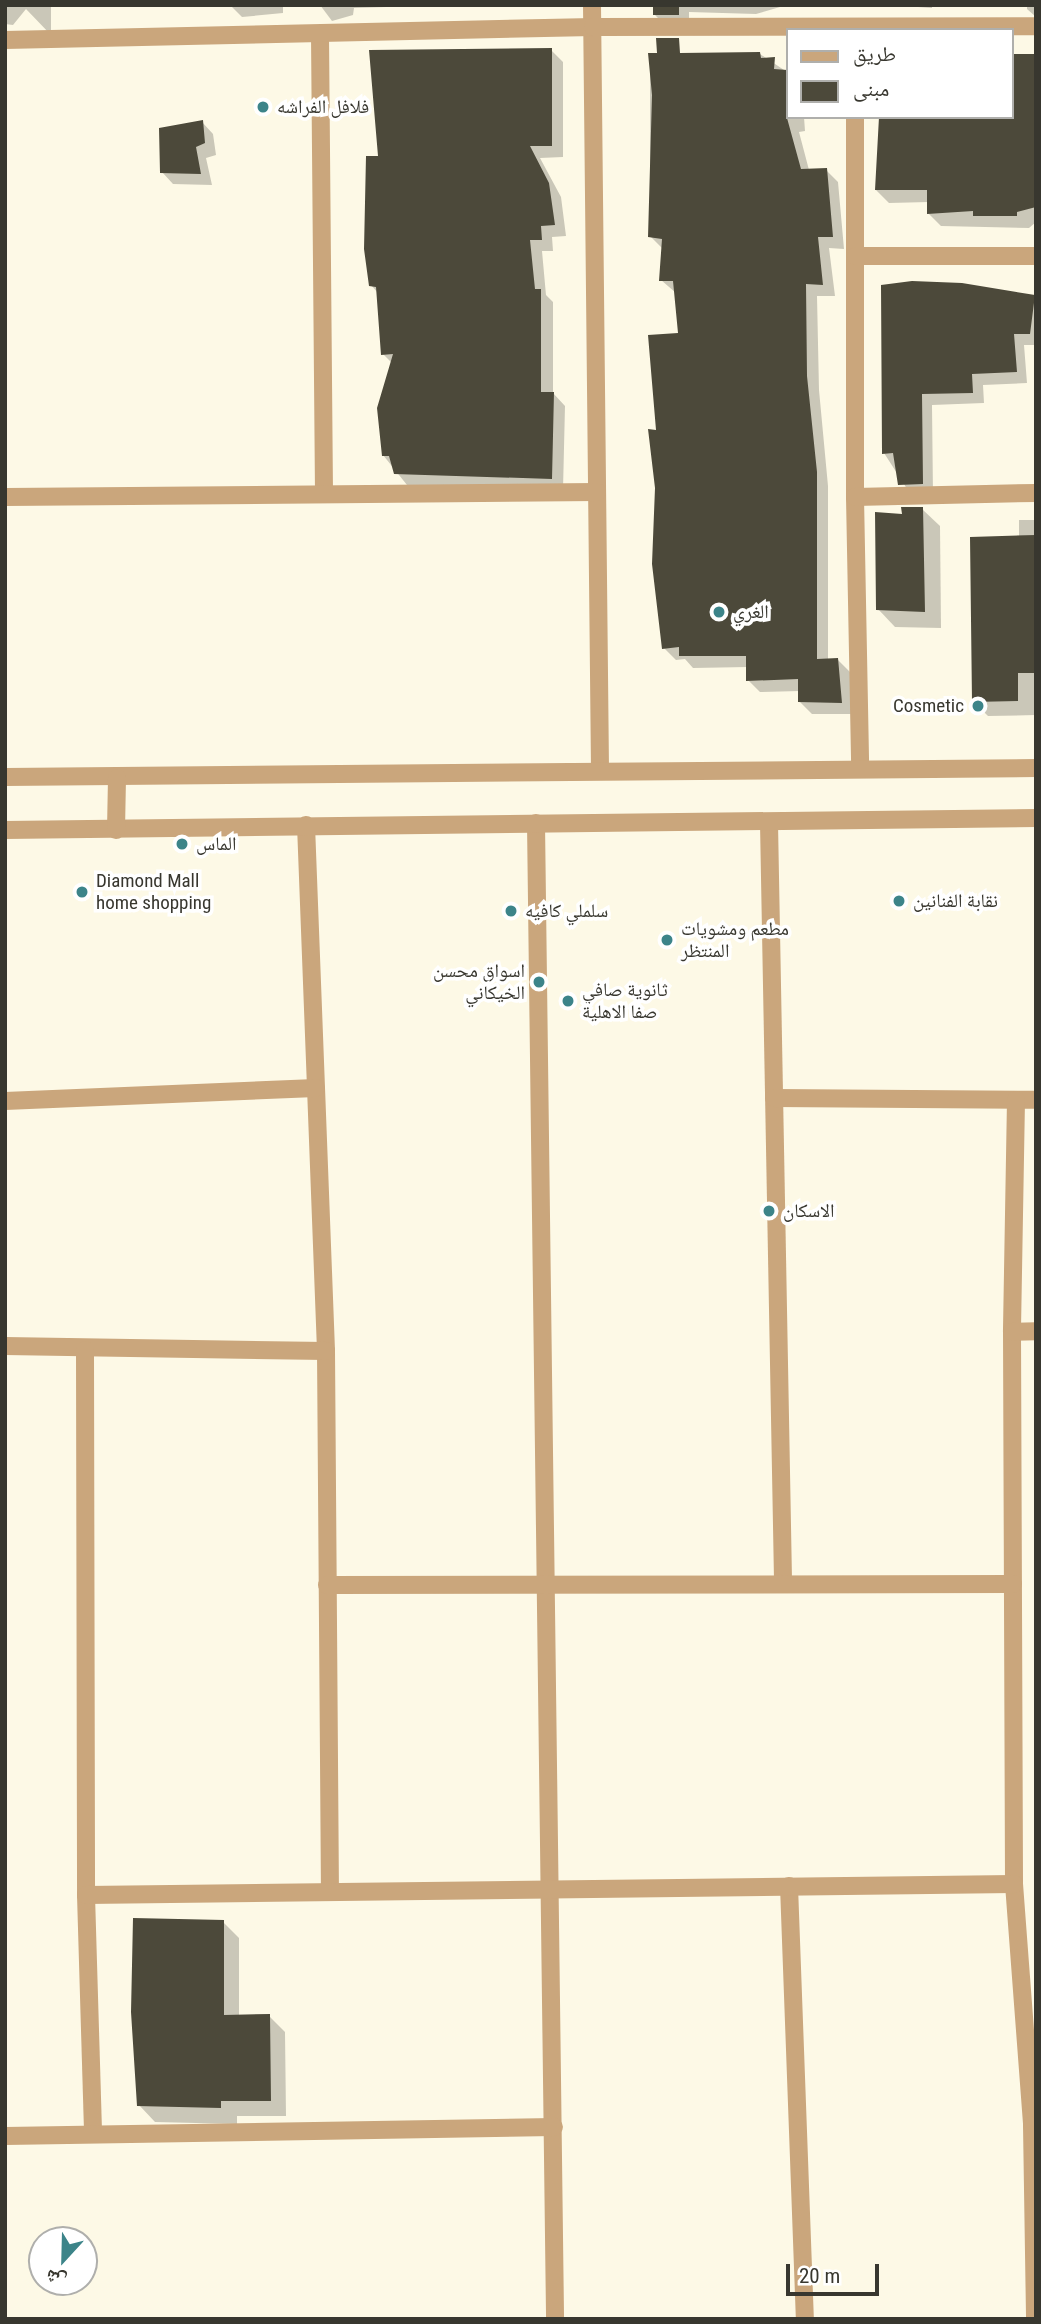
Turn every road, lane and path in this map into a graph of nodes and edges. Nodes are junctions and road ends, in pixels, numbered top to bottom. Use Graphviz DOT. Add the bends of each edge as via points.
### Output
graph roads {
  1 [pos="592,5"];
  2 [pos="1036,26"];
  3 [pos="593,27"];
  4 [pos="854,28"];
  5 [pos="320,35"];
  6 [pos="5,40"];
  7 [pos="855,119"];
  8 [pos="856,256"];
  9 [pos="1036,256"];
  10 [pos="597,492"];
  11 [pos="1036,493"];
  12 [pos="324,494"];
  13 [pos="855,496"];
  14 [pos="5,497"];
  15 [pos="1036,768"];
  16 [pos="600,769"];
  17 [pos="860,769"];
  18 [pos="5,777"];
  19 [pos="117,778"];
  20 [pos="1036,818"];
  21 [pos="536,823"];
  22 [pos="769,823"];
  23 [pos="306,825"];
  24 [pos="5,830"];
  25 [pos="116,830"];
  26 [pos="316,1088"];
  27 [pos="774,1098"];
  28 [pos="1016,1100"];
  29 [pos="1036,1100"];
  30 [pos="5,1101"];
  31 [pos="1036,1331"];
  32 [pos="1012,1332"];
  33 [pos="5,1346"];
  34 [pos="85,1350"];
  35 [pos="326,1351"];
  36 [pos="547,1582"];
  37 [pos="783,1583"];
  38 [pos="1013,1584"];
  39 [pos="327,1585"];
  40 [pos="1014,1884"];
  41 [pos="789,1886"];
  42 [pos="552,1889"];
  43 [pos="330,1892"];
  44 [pos="86,1895"];
  45 [pos="1034,2125"];
  46 [pos="554,2127"];
  47 [pos="93,2134"];
  48 [pos="5,2136"];
  49 [pos="555,2319"];
  50 [pos="805,2319"];
  51 [pos="1035,2319"];
  1 -- 3 [label="street"];
  2 -- 4 [label="street"];
  3 -- 4 [label="street"];
  3 -- 5 [label="street"];
  3 -- 10 [label="street"];
  5 -- 6 [label="street"];
  5 -- 12 [label="street"];
  7 -- 8 [label="street"];
  8 -- 9 [label="street"];
  8 -- 13 [label="street"];
  10 -- 12 [label="street"];
  10 -- 16 [label="street"];
  11 -- 13 [label="street"];
  12 -- 14 [label="street"];
  13 -- 17 [label="street"];
  15 -- 17 [label="street"];
  16 -- 17 [label="street"];
  16 -- 19 [label="street"];
  18 -- 19 [label="street"];
  19 -- 25 [label="street"];
  20 -- 22 [label="street"];
  21 -- 22 [label="street"];
  21 -- 23 [label="street"];
  21 -- 36 [label="street"];
  22 -- 27 [label="street"];
  23 -- 25 [label="street"];
  23 -- 26 [label="street"];
  24 -- 25 [label="street"];
  26 -- 30 [label="street"];
  26 -- 35 [label="street"];
  27 -- 28 [label="street"];
  27 -- 37 [label="street"];
  28 -- 29 [label="street"];
  28 -- 32 [label="street"];
  31 -- 32 [label="street"];
  32 -- 38 [label="street"];
  33 -- 34 [label="street"];
  34 -- 35 [label="street"];
  34 -- 44 [label="street"];
  35 -- 39 [label="street"];
  36 -- 37 [label="street"];
  36 -- 39 [label="street"];
  36 -- 42 [label="street"];
  37 -- 38 [label="street"];
  38 -- 40 [label="street"];
  39 -- 43 [label="street"];
  40 -- 41 [label="street"];
  40 -- 45 [label="street"];
  41 -- 42 [label="street"];
  41 -- 50 [label="street"];
  42 -- 43 [label="street"];
  42 -- 46 [label="street"];
  43 -- 44 [label="street"];
  44 -- 47 [label="street"];
  45 -- 51 [label="street"];
  46 -- 47 [label="street"];
  46 -- 49 [label="street"];
  47 -- 48 [label="street"];
}
